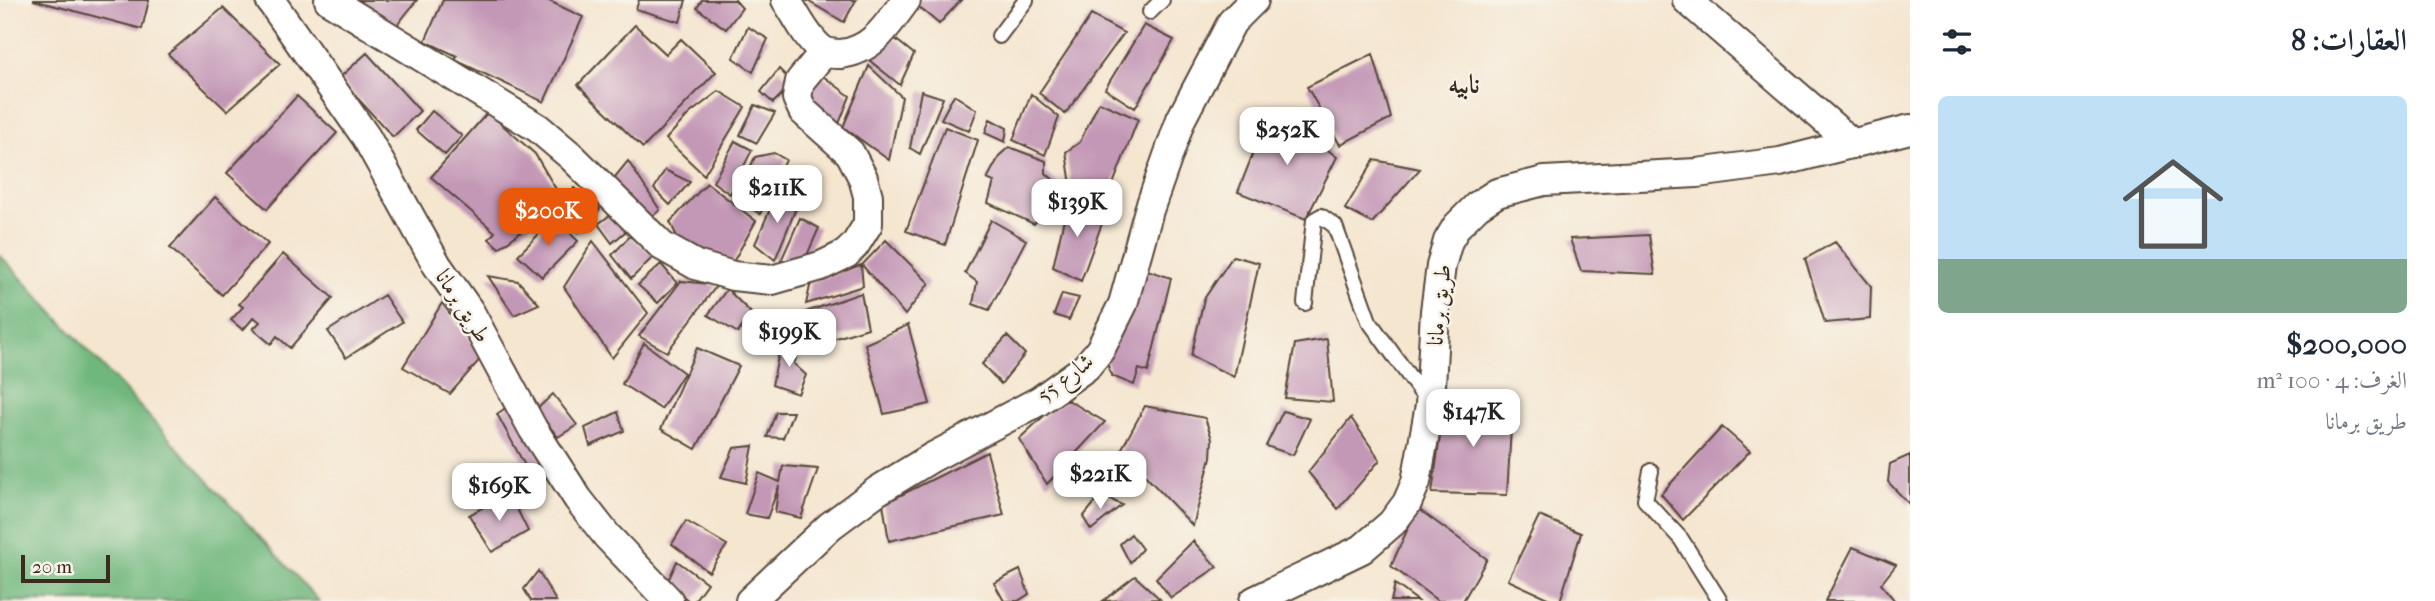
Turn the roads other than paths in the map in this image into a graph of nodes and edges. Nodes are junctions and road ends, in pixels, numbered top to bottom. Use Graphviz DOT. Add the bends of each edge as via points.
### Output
graph roads {
  1 [pos="270,0"];
  2 [pos="329,0"];
  3 [pos="786,0"];
  4 [pos="906,0"];
  5 [pos="1026,0"];
  6 [pos="1163,0"];
  7 [pos="1254,0"];
  8 [pos="1687,0"];
  9 [pos="1150,12"];
  10 [pos="999,36"];
  11 [pos="824,52"];
  12 [pos="1910,129"];
  13 [pos="1853,144"];
  14 [pos="1305,303"];
  15 [pos="1430,405"];
  16 [pos="1651,471"];
  17 [pos="669,601"];
  18 [pos="750,601"];
  19 [pos="1254,601"];
  20 [pos="1720,601"];
  1 -- 17 [label="street, طريق برمانا" via="366,137 533,429 579,499 607,537"];
  2 -- 11 [label="street" via="538,128 662,246 733,276 772,280 821,266 846,254 868,224 868,196 850,153 803,111 797,98 800,82"];
  3 -- 11 [label="street"];
  4 -- 11 [label="street" via="864,48 850,53"];
  5 -- 10 [label="lane"];
  6 -- 9 [label="lane"];
  7 -- 18 [label="street, شارع 55" via="1232,22 1181,119 1123,304 1086,368 1039,401 877,491 830,526"];
  8 -- 13 [label="street"];
  12 -- 13 [label="street, طريق برمانا"];
  13 -- 15 [label="street, طريق برمانا" via="1752,166 1544,181 1497,192 1457,226 1448,241 1435,311"];
  14 -- 15 [label="lane" via="1314,220 1321,216 1335,226 1369,321"];
  15 -- 19 [label="street, طريق برمانا" via="1416,482 1392,523 1362,549"];
  16 -- 20 [label="lane" via="1645,500 1681,539"];
}
